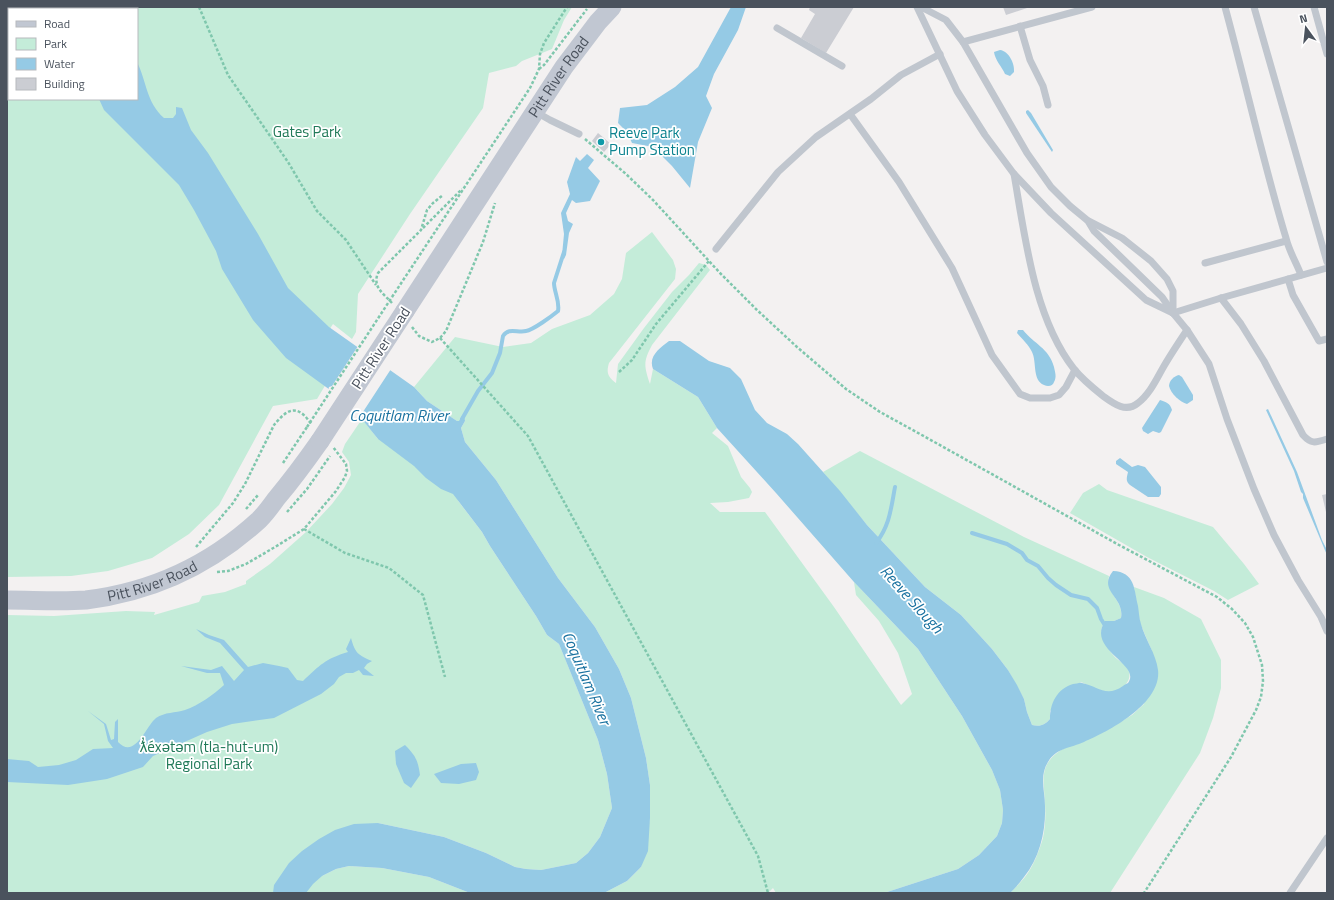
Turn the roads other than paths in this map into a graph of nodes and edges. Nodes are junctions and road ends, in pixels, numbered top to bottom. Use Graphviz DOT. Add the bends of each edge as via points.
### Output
graph roads {
  1 [pos="612,7"];
  2 [pos="917,7"];
  3 [pos="921,7"];
  4 [pos="1092,7"];
  5 [pos="1225,7"];
  6 [pos="1254,7"];
  7 [pos="1314,7"];
  8 [pos="1020,26"];
  9 [pos="777,28"];
  10 [pos="963,42"];
  11 [pos="940,54"];
  12 [pos="1327,54"];
  13 [pos="842,66"];
  14 [pos="1048,105"];
  15 [pos="535,111"];
  16 [pos="850,114"];
  17 [pos="578,134"];
  18 [pos="1014,174"];
  19 [pos="1087,220"];
  20 [pos="1286,241"];
  21 [pos="716,249"];
  22 [pos="1327,262"];
  23 [pos="1205,263"];
  24 [pos="1327,268"];
  25 [pos="1300,275"];
  26 [pos="1288,279"];
  27 [pos="1221,298"];
  28 [pos="1173,313"];
  29 [pos="1187,330"];
  30 [pos="1327,339"];
  31 [pos="1075,370"];
  32 [pos="1327,439"];
  33 [pos="7,600"];
  34 [pos="1327,631"];
  35 [pos="1327,838"];
  36 [pos="1290,893"];
  1 -- 15 [label="main road, Pitt River Road" via="579,45"];
  2 -- 11 [label="lane"];
  3 -- 10 [label="lane" via="946,20"];
  4 -- 8 [label="lane"];
  5 -- 20 [label="lane"];
  6 -- 22 [label="lane"];
  7 -- 12 [label="lane"];
  8 -- 10 [label="lane"];
  8 -- 14 [label="lane"];
  9 -- 13 [label="lane"];
  10 -- 19 [label="lane" via="1027,153 1051,187"];
  11 -- 16 [label="lane" via="901,75"];
  11 -- 18 [label="lane" via="957,91"];
  15 -- 17 [label="lane"];
  15 -- 33 [label="main road, Pitt River Road, bridge" via="320,441 298,473 260,519 221,551 180,574 150,586 114,596 84,600"];
  16 -- 21 [label="lane" via="816,137 778,172"];
  16 -- 31 [label="lane" via="899,182 948,261 992,355 1020,394 1030,398 1050,398 1059,395"];
  18 -- 28 [label="lane" via="1051,213 1146,300"];
  18 -- 31 [label="lane" via="1037,292 1051,329"];
  19 -- 28 [label="lane" via="1094,231 1162,298"];
  19 -- 28 [label="lane" via="1122,238 1151,261 1167,279 1173,291"];
  20 -- 23 [label="lane"];
  20 -- 25 [label="lane"];
  24 -- 25 [label="lane"];
  25 -- 26 [label="lane"];
  26 -- 27 [label="lane"];
  26 -- 30 [label="lane" via="1293,295 1319,341"];
  27 -- 28 [label="lane"];
  27 -- 32 [label="lane" via="1264,360 1303,435 1308,441"];
  28 -- 29 [label="lane"];
  29 -- 31 [label="lane" via="1149,391 1138,404 1128,408 1115,405"];
  29 -- 34 [label="lane" via="1210,364 1227,419 1274,535"];
  35 -- 36 [label="lane"];
}
